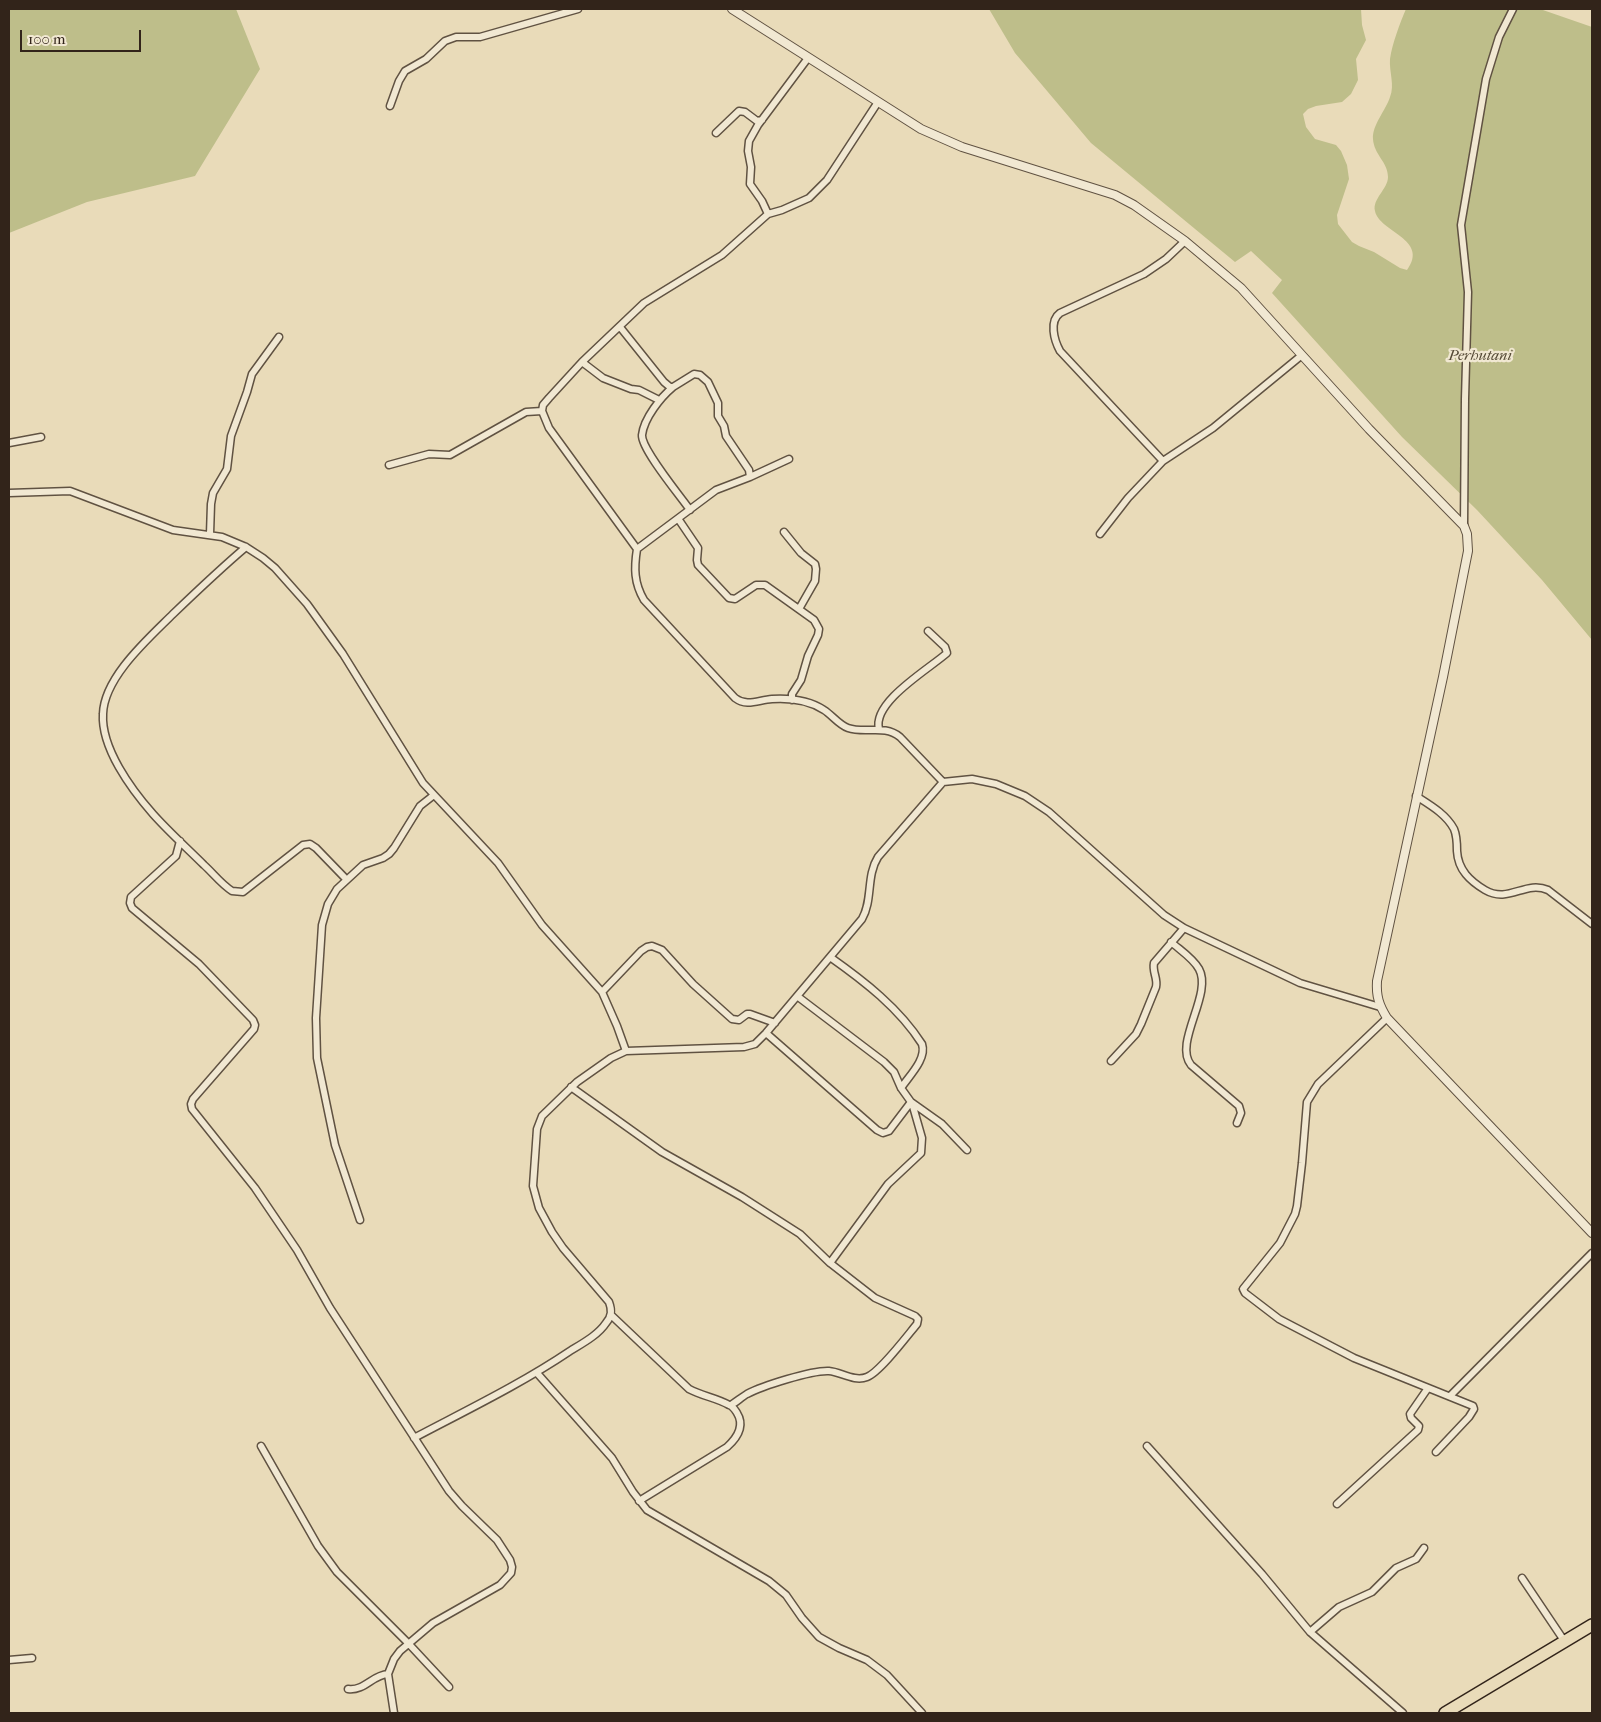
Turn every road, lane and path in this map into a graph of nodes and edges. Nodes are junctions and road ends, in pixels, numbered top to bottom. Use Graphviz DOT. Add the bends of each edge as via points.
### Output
graph roads {
  1 [pos="578,9"];
  2 [pos="732,9"];
  3 [pos="1513,9"];
  4 [pos="808,58"];
  5 [pos="878,102"];
  6 [pos="390,106"];
  7 [pos="762,120"];
  8 [pos="716,133"];
  9 [pos="768,214"];
  10 [pos="1185,242"];
  11 [pos="620,327"];
  12 [pos="279,338"];
  13 [pos="1302,355"];
  14 [pos="582,362"];
  15 [pos="673,387"];
  16 [pos="659,400"];
  17 [pos="542,411"];
  18 [pos="41,437"];
  19 [pos="9,443"];
  20 [pos="789,459"];
  21 [pos="1163,461"];
  22 [pos="389,465"];
  23 [pos="750,477"];
  24 [pos="9,493"];
  25 [pos="690,510"];
  26 [pos="679,520"];
  27 [pos="1464,526"];
  28 [pos="784,532"];
  29 [pos="210,534"];
  30 [pos="1100,534"];
  31 [pos="246,547"];
  32 [pos="637,550"];
  33 [pos="799,609"];
  34 [pos="928,631"];
  35 [pos="792,700"];
  36 [pos="879,729"];
  37 [pos="943,782"];
  38 [pos="434,795"];
  39 [pos="1416,796"];
  40 [pos="180,841"];
  41 [pos="346,879"];
  42 [pos="1592,914"];
  43 [pos="1585,919"];
  44 [pos="1592,924"];
  45 [pos="1184,928"];
  46 [pos="1171,942"];
  47 [pos="830,957"];
  48 [pos="602,992"];
  49 [pos="797,996"];
  50 [pos="1380,1007"];
  51 [pos="1388,1018"];
  52 [pos="775,1023"];
  53 [pos="766,1033"];
  54 [pos="626,1051"];
  55 [pos="1111,1061"];
  56 [pos="571,1087"];
  57 [pos="900,1088"];
  58 [pos="912,1102"];
  59 [pos="1237,1123"];
  60 [pos="967,1150"];
  61 [pos="360,1220"];
  62 [pos="1592,1233"];
  63 [pos="1592,1253"];
  64 [pos="830,1262"];
  65 [pos="611,1315"];
  66 [pos="537,1373"];
  67 [pos="1428,1388"];
  68 [pos="1450,1396"];
  69 [pos="731,1405"];
  70 [pos="414,1438"];
  71 [pos="261,1446"];
  72 [pos="1148,1446"];
  73 [pos="1436,1452"];
  74 [pos="639,1501"];
  75 [pos="1337,1504"];
  76 [pos="1424,1548"];
  77 [pos="1522,1578"];
  78 [pos="1592,1625"];
  79 [pos="1310,1632"];
  80 [pos="1565,1642"];
  81 [pos="408,1643"];
  82 [pos="32,1658"];
  83 [pos="9,1660"];
  84 [pos="388,1674"];
  85 [pos="449,1687"];
  86 [pos="348,1689"];
  87 [pos="394,1713"];
  88 [pos="922,1713"];
  89 [pos="1403,1713"];
  90 [pos="1444,1713"];
  1 -- 6 [label="street" via="480,37 456,37 445,41 426,59 405,71"];
  2 -- 4 [label="street"];
  3 -- 27 [label="street" via="1499,37 1486,79 1461,225 1468,292"];
  4 -- 5 [label="street"];
  4 -- 7 [label="street"];
  5 -- 9 [label="street" via="818,191 796,205"];
  5 -- 10 [label="street" via="921,129 962,147 1125,199"];
  7 -- 8 [label="street" via="757,121 739,111"];
  7 -- 9 [label="street" via="749,141 750,179"];
  9 -- 11 [label="street" via="722,256 644,303"];
  10 -- 13 [label="street" via="1241,288"];
  10 -- 21 [label="street" via="1157,266 1060,313 1054,323 1060,351"];
  11 -- 14 [label="street"];
  11 -- 15 [label="street" via="664,382"];
  12 -- 29 [label="street" via="252,374 231,436 227,470 210,504"];
  13 -- 21 [label="street" via="1213,428"];
  13 -- 27 [label="street"];
  14 -- 16 [label="street" via="603,378"];
  14 -- 17 [label="street" via="543,405"];
  15 -- 16 [label="street"];
  15 -- 23 [label="street" via="694,374 708,382 718,403 718,416 726,436"];
  16 -- 25 [label="street" via="644,429 643,442"];
  17 -- 22 [label="street" via="526,412 450,455 429,454"];
  17 -- 32 [label="street" via="549,428"];
  18 -- 19 [label="street"];
  20 -- 23 [label="street"];
  21 -- 30 [label="street"];
  23 -- 25 [label="street" via="716,490"];
  24 -- 29 [label="street" via="70,491 163,527"];
  25 -- 26 [label="street"];
  26 -- 32 [label="street"];
  26 -- 33 [label="street" via="698,548 698,565 728,598 735,599 761,583"];
  27 -- 39 [label="street" via="1468,551"];
  28 -- 33 [label="street" via="815,564 816,569 815,581"];
  29 -- 31 [label="street"];
  31 -- 38 [label="street" via="275,568 307,604 417,774"];
  31 -- 40 [label="street" via="139,648 122,669 104,705 103,726 117,762 140,798"];
  32 -- 35 [label="street" via="635,576 644,600 735,698 744,703"];
  33 -- 35 [label="street" via="814,620 819,629"];
  34 -- 36 [label="street" via="947,653 887,704 878,718"];
  35 -- 36 [label="street" via="815,704 850,729"];
  36 -- 37 [label="street" via="900,736"];
  37 -- 45 [label="street" via="972,779 1010,789 1037,803 1164,915"];
  37 -- 47 [label="street" via="878,857 872,869 866,912"];
  38 -- 41 [label="street" via="420,806 389,854 363,865"];
  38 -- 48 [label="street" via="498,863 542,925"];
  39 -- 43 [label="street" via="1449,822 1457,838 1459,864 1470,879 1485,890 1504,896 1541,887"];
  39 -- 50 [label="street" via="1377,981"];
  40 -- 41 [label="street" via="236,892 247,890 303,844 316,848"];
  40 -- 70 [label="street" via="176,856 131,897 132,908 199,964 255,1025 190,1104 255,1188 297,1250 330,1308"];
  41 -- 61 [label="street" via="328,904 322,925 316,1058 335,1146"];
  42 -- 43 [label="street"];
  43 -- 44 [label="street"];
  45 -- 46 [label="street"];
  45 -- 50 [label="street" via="1300,983"];
  46 -- 55 [label="street" via="1154,963 1156,987 1141,1024 1130,1042"];
  46 -- 59 [label="street" via="1196,964 1202,978 1186,1056 1191,1065 1239,1106 1241,1112"];
  47 -- 49 [label="street"];
  47 -- 57 [label="street" via="862,979 901,1017 922,1044 921,1058"];
  48 -- 52 [label="street" via="641,951 652,946 662,950 692,984 732,1019 739,1020 750,1014"];
  48 -- 54 [label="street"];
  49 -- 52 [label="street"];
  49 -- 57 [label="street" via="884,1062 894,1072"];
  50 -- 51 [label="street"];
  51 -- 62 [label="street"];
  51 -- 67 [label="street" via="1318,1084 1310,1096 1306,1106 1297,1206 1286,1233 1243,1289 1287,1323 1354,1358"];
  52 -- 53 [label="street"];
  53 -- 54 [label="street" via="755,1044 744,1047"];
  53 -- 58 [label="street" via="883,1133 889,1131"];
  54 -- 56 [label="street"];
  56 -- 64 [label="street" via="662,1152 800,1234"];
  56 -- 65 [label="street" via="539,1121 533,1186 539,1208 552,1232 609,1302"];
  57 -- 58 [label="street"];
  58 -- 60 [label="street" via="942,1124"];
  58 -- 64 [label="street" via="922,1138 920,1153 888,1184"];
  63 -- 68 [label="street"];
  64 -- 69 [label="street" via="875,1298 915,1316 917,1324 867,1377 831,1371 811,1373 758,1389"];
  65 -- 66 [label="street" via="594,1336"];
  65 -- 69 [label="street" via="690,1389"];
  66 -- 70 [label="street"];
  66 -- 74 [label="street" via="612,1458"];
  67 -- 68 [label="street"];
  67 -- 75 [label="street" via="1410,1414 1419,1426 1418,1430"];
  68 -- 73 [label="street" via="1474,1409"];
  69 -- 74 [label="street" via="741,1426 732,1442"];
  70 -- 81 [label="street" via="449,1491 497,1540 512,1567 500,1585 442,1617"];
  71 -- 81 [label="street" via="327,1559"];
  72 -- 79 [label="street"];
  74 -- 88 [label="street" via="656,1516 769,1581 786,1595 819,1637 867,1660 882,1671"];
  76 -- 79 [label="street" via="1416,1559 1396,1568 1372,1592 1339,1607"];
  77 -- 80 [label="street"];
  78 -- 80 [label="highway"];
  79 -- 89 [label="street"];
  80 -- 90 [label="highway"];
  81 -- 84 [label="street" via="394,1659"];
  81 -- 85 [label="street"];
  82 -- 83 [label="street"];
  84 -- 86 [label="street" via="380,1675 358,1690"];
  84 -- 87 [label="street"];
}
